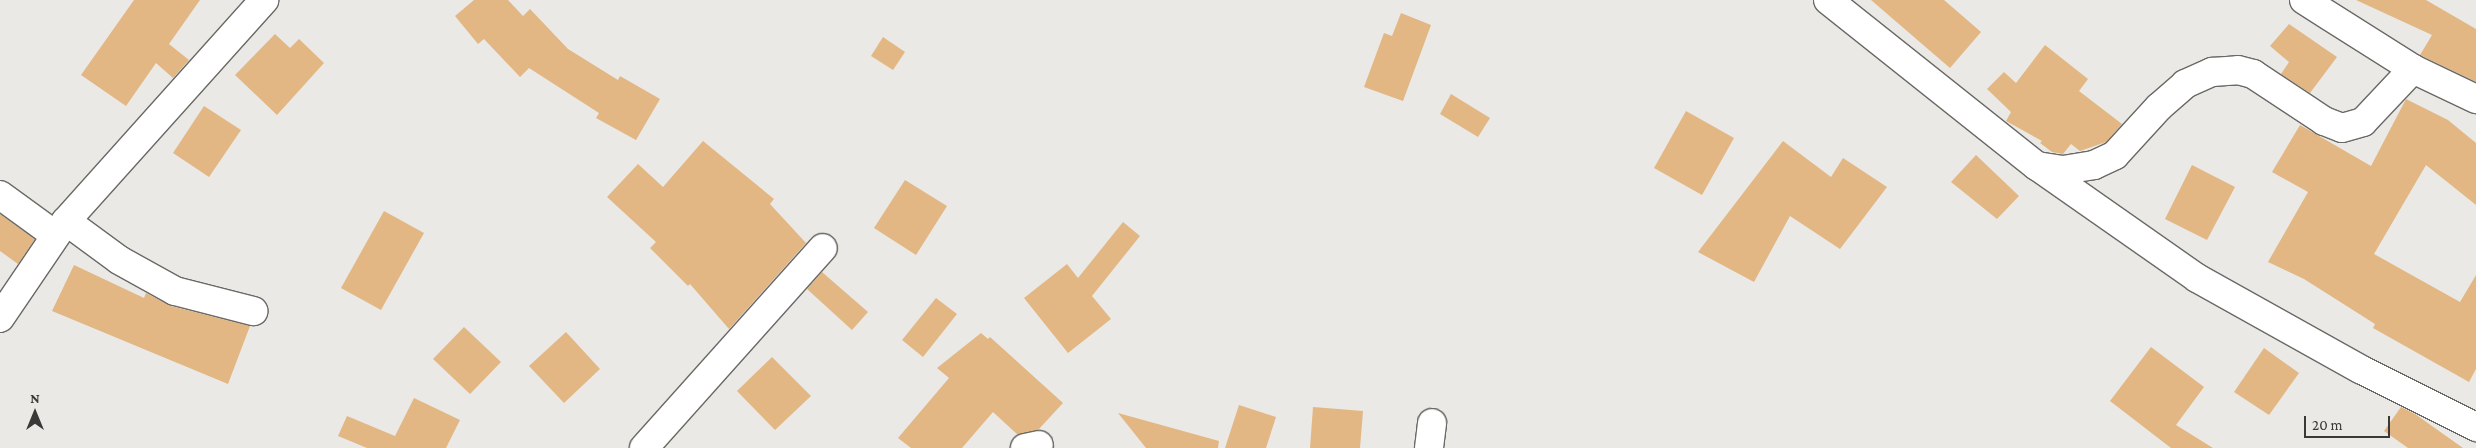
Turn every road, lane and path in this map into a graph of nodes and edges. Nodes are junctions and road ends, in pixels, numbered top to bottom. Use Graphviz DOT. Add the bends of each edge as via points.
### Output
graph roads {
  1 [pos="264,0"];
  2 [pos="1828,0"];
  3 [pos="2304,0"];
  4 [pos="2413,69"];
  5 [pos="2476,99"];
  6 [pos="2037,166"];
  7 [pos="0,194"];
  8 [pos="60,228"];
  9 [pos="823,248"];
  10 [pos="253,312"];
  11 [pos="0,318"];
  12 [pos="2476,427"];
  13 [pos="644,448"];
  1 -- 8 [label="street"];
  2 -- 6 [label="street"];
  3 -- 4 [label="street"];
  4 -- 5 [label="street"];
  4 -- 6 [label="street" via="2363,122 2342,128 2324,121 2253,74 2238,70 2212,72 2185,84 2158,107 2115,155 2094,165 2063,170"];
  6 -- 12 [label="street" via="2197,278 2360,369"];
  7 -- 8 [label="street"];
  8 -- 10 [label="street" via="175,291"];
  8 -- 11 [label="street"];
  9 -- 13 [label="street"];
}
